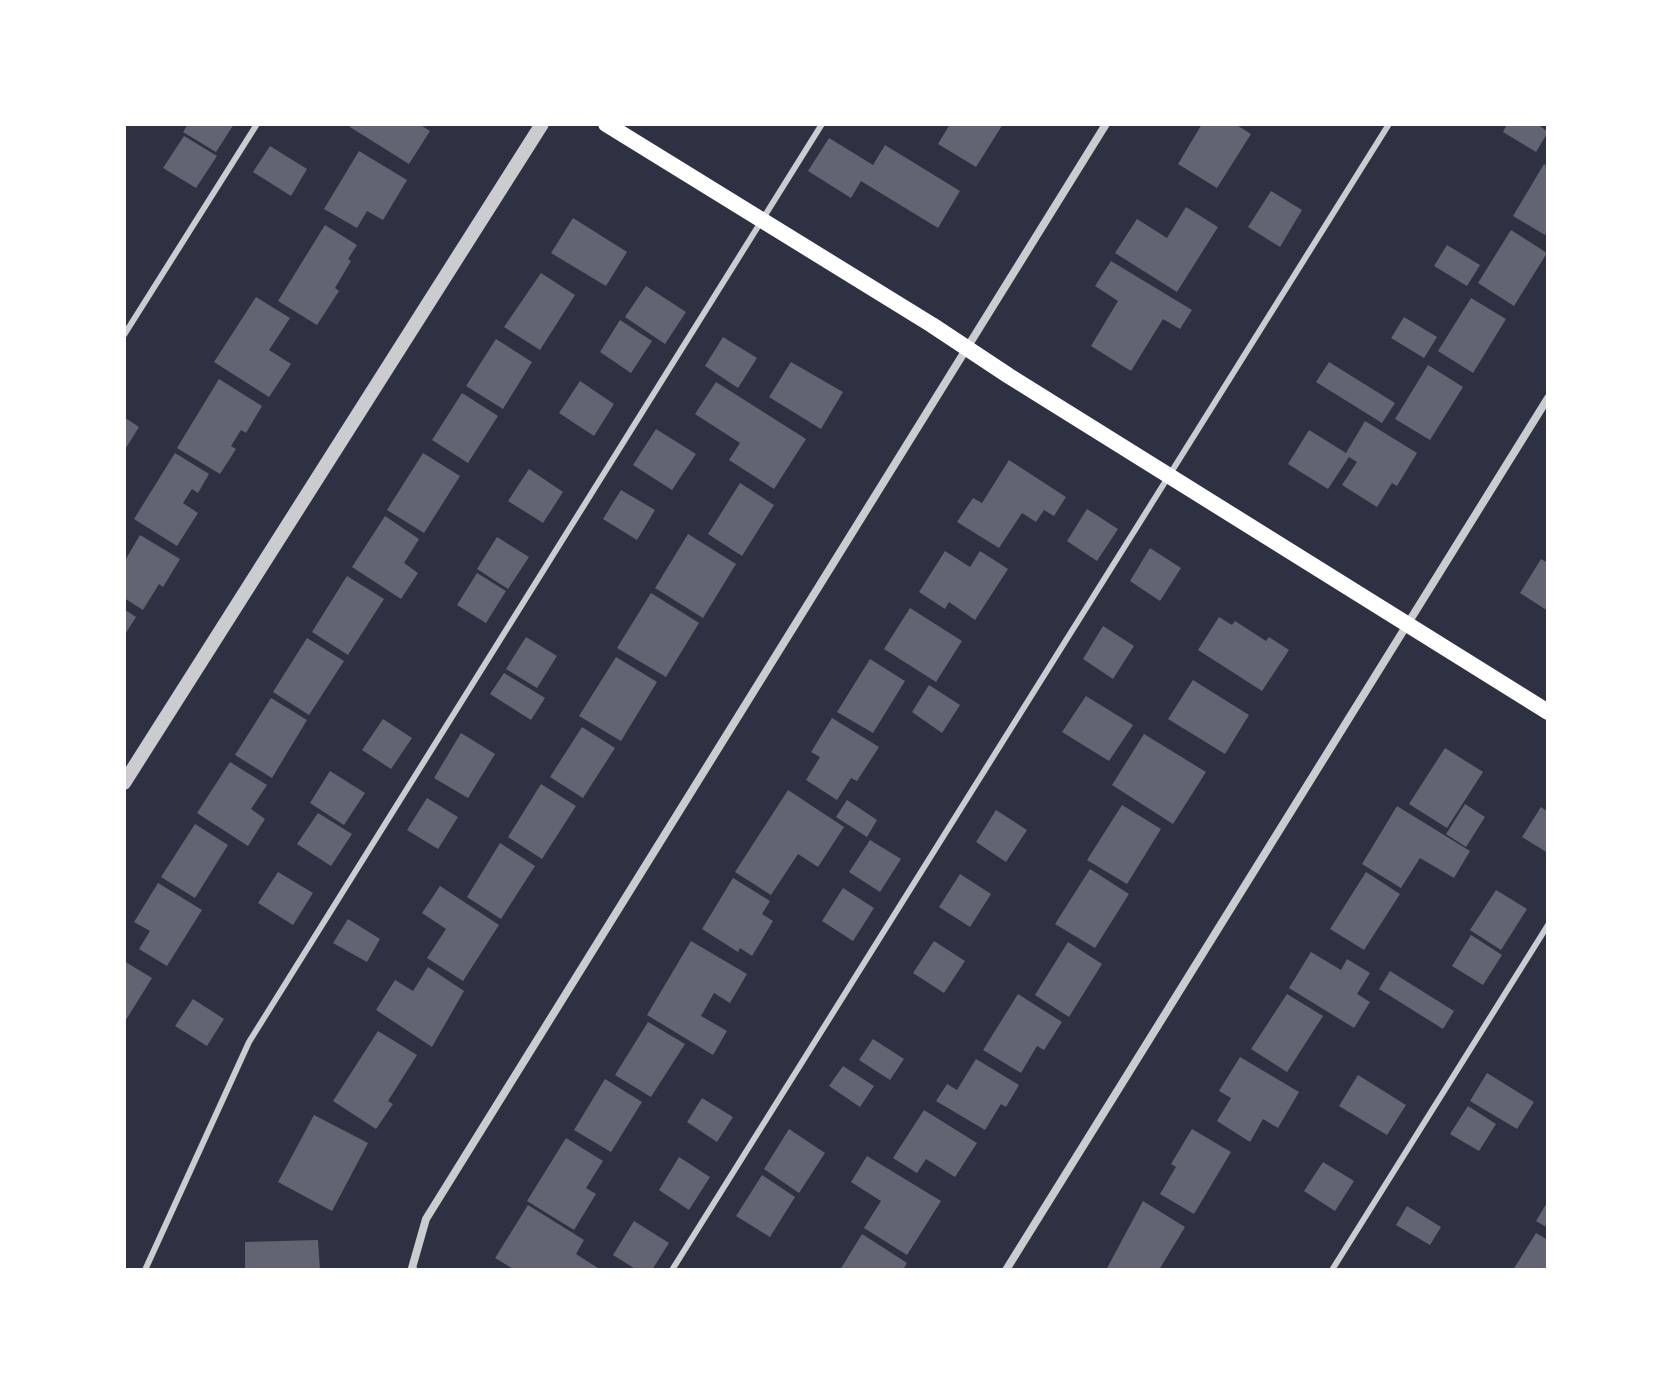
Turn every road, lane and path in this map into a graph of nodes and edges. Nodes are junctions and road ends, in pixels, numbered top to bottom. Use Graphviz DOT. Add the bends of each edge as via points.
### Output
graph roads {
  1 [pos="257,124"];
  2 [pos="542,124"];
  3 [pos="606,124"];
  4 [pos="822,124"];
  5 [pos="1106,124"];
  6 [pos="1389,124"];
  7 [pos="761,221"];
  8 [pos="124,335"];
  9 [pos="965,348"];
  10 [pos="1548,398"];
  11 [pos="1169,476"];
  12 [pos="1408,623"];
  13 [pos="1548,712"];
  14 [pos="124,783"];
  15 [pos="1548,925"];
  16 [pos="145,1270"];
  17 [pos="414,1270"];
  18 [pos="672,1270"];
  19 [pos="1006,1270"];
  20 [pos="1332,1270"];
  1 -- 8 [label="lane"];
  2 -- 14 [label="street"];
  3 -- 7 [label="main road"];
  4 -- 7 [label="lane"];
  5 -- 9 [label="street"];
  6 -- 11 [label="lane"];
  7 -- 9 [label="main road"];
  7 -- 16 [label="lane" via="249,1042"];
  9 -- 11 [label="main road"];
  9 -- 17 [label="street" via="426,1219"];
  10 -- 12 [label="street"];
  11 -- 12 [label="main road"];
  11 -- 18 [label="lane"];
  12 -- 13 [label="main road"];
  12 -- 19 [label="street"];
  15 -- 20 [label="lane"];
}
